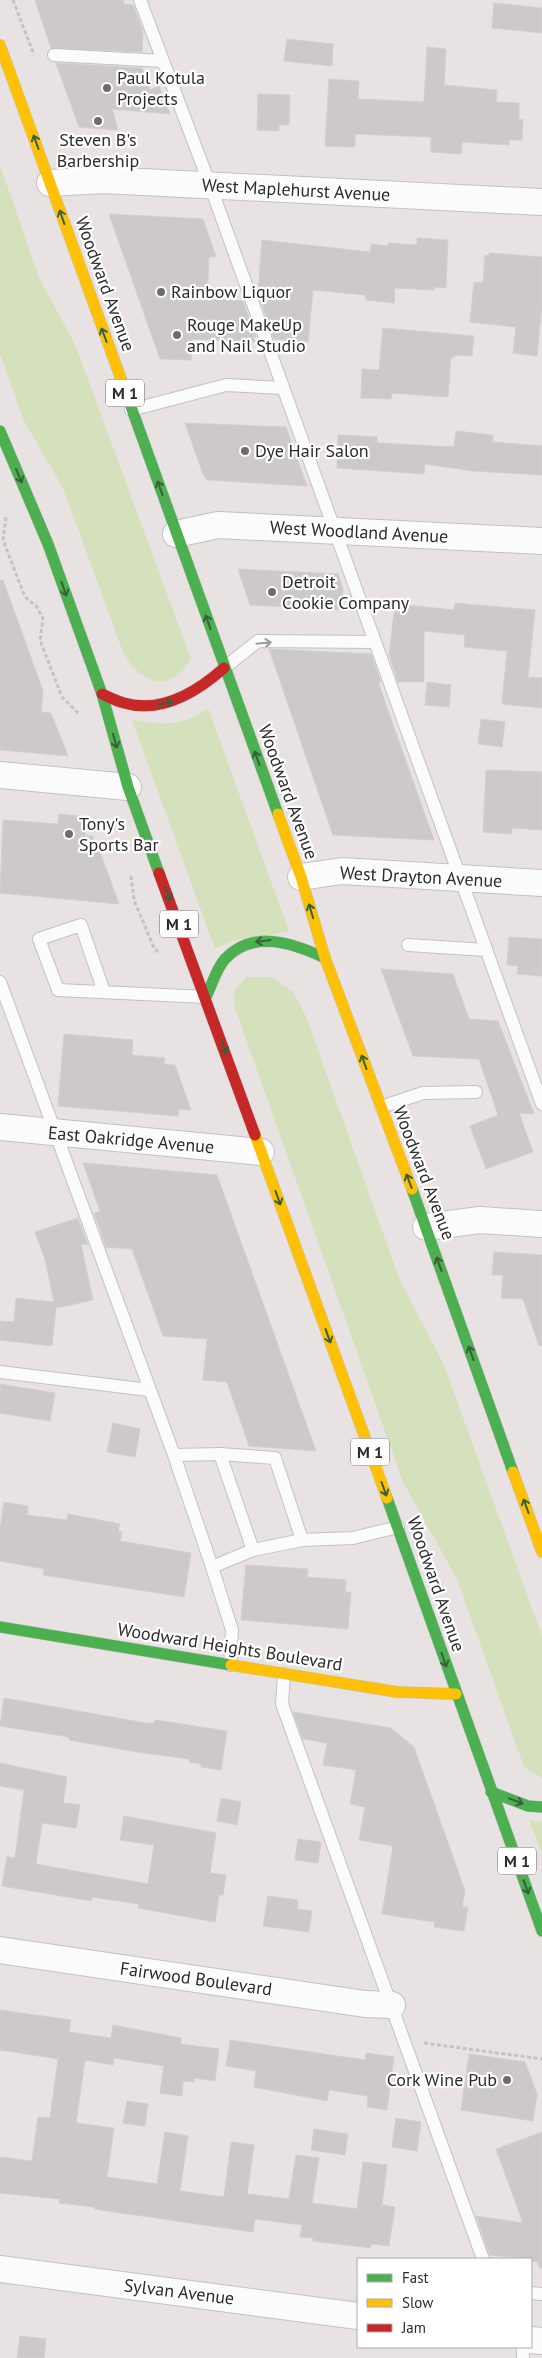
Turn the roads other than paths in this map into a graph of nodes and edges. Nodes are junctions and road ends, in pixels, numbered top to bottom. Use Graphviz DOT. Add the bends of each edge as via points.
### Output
graph roads {
  1 [pos="140,0"];
  2 [pos="0,45"];
  3 [pos="54,55"];
  4 [pos="163,61"];
  5 [pos="7,96"];
  6 [pos="21,101"];
  7 [pos="50,183"];
  8 [pos="210,185"];
  9 [pos="542,202"];
  10 [pos="282,388"];
  11 [pos="131,410"];
  12 [pos="0,431"];
  13 [pos="334,531"];
  14 [pos="176,534"];
  15 [pos="542,540"];
  16 [pos="375,642"];
  17 [pos="224,668"];
  18 [pos="102,694"];
  19 [pos="0,775"];
  20 [pos="128,787"];
  21 [pos="301,877"];
  22 [pos="460,878"];
  23 [pos="542,882"];
  24 [pos="408,945"];
  25 [pos="486,950"];
  26 [pos="325,958"];
  27 [pos="0,982"];
  28 [pos="104,992"];
  29 [pos="206,997"];
  30 [pos="476,1092"];
  31 [pos="542,1104"];
  32 [pos="381,1107"];
  33 [pos="0,1127"];
  34 [pos="56,1132"];
  35 [pos="261,1152"];
  36 [pos="542,1224"];
  37 [pos="426,1227"];
  38 [pos="0,1372"];
  39 [pos="149,1390"];
  40 [pos="220,1454"];
  41 [pos="174,1456"];
  42 [pos="398,1527"];
  43 [pos="302,1540"];
  44 [pos="254,1550"];
  45 [pos="542,1552"];
  46 [pos="212,1568"];
  47 [pos="0,1627"];
  48 [pos="230,1665"];
  49 [pos="284,1674"];
  50 [pos="456,1694"];
  51 [pos="491,1792"];
  52 [pos="542,1807"];
  53 [pos="542,1931"];
  54 [pos="0,1950"];
  55 [pos="392,2005"];
  56 [pos="483,2258"];
  57 [pos="0,2269"];
  58 [pos="357,2316"];
  1 -- 4 [label="lane"];
  2 -- 6 [label="main road, Woodward Avenue / M 1"];
  3 -- 4 [label="lane"];
  4 -- 8 [label="lane"];
  5 -- 6 [label="main road"];
  7 -- 6 [label="main road, Woodward Avenue / M 1, one-way"];
  7 -- 8 [label="street, West Maplehurst Avenue" via="103,180"];
  11 -- 7 [label="main road, Woodward Avenue / M 1, one-way"];
  8 -- 9 [label="street, West Maplehurst Avenue"];
  8 -- 10 [label="lane"];
  10 -- 11 [label="lane" via="226,385"];
  10 -- 13 [label="lane"];
  14 -- 11 [label="main road, Woodward Avenue / M 1, one-way"];
  12 -- 18 [label="main road, Woodward Avenue / M 1, one-way" via="48,544"];
  13 -- 14 [label="street, West Woodland Avenue" via="218,526"];
  13 -- 15 [label="street, West Woodland Avenue"];
  13 -- 16 [label="lane"];
  17 -- 14 [label="main road, Woodward Avenue / M 1, one-way"];
  17 -- 16 [label="lane, one-way" via="258,642"];
  16 -- 22 [label="lane"];
  18 -- 17 [label="main road, one-way" via="126,704 175,701 202,688"];
  21 -- 17 [label="main road, Woodward Avenue / M 1, one-way"];
  18 -- 20 [label="main road, Woodward Avenue / M 1, one-way"];
  19 -- 20 [label="street"];
  20 -- 29 [label="main road, Woodward Avenue / M 1, one-way"];
  21 -- 22 [label="street, West Drayton Avenue" via="342,871"];
  26 -- 21 [label="main road, Woodward Avenue / M 1, one-way"];
  22 -- 23 [label="street, West Drayton Avenue"];
  22 -- 25 [label="lane"];
  24 -- 25 [label="lane"];
  25 -- 31 [label="lane"];
  26 -- 29 [label="main road, one-way" via="300,945 277,940 258,941 241,947 225,959"];
  32 -- 26 [label="main road, Woodward Avenue / M 1, one-way"];
  27 -- 34 [label="lane"];
  28 -- 28 [label="lane" via="58,990 39,939 81,925"];
  28 -- 29 [label="lane"];
  29 -- 35 [label="main road, Woodward Avenue / M 1, one-way"];
  30 -- 32 [label="lane" via="423,1093"];
  37 -- 32 [label="main road, Woodward Avenue / M 1, one-way"];
  33 -- 34 [label="street, East Oakridge Avenue"];
  34 -- 35 [label="street, East Oakridge Avenue"];
  34 -- 39 [label="lane"];
  35 -- 42 [label="main road, Woodward Avenue / M 1, one-way"];
  36 -- 37 [label="street" via="480,1220"];
  45 -- 37 [label="main road, Woodward Avenue / M 1, one-way"];
  38 -- 39 [label="lane"];
  39 -- 41 [label="lane"];
  40 -- 41 [label="lane"];
  40 -- 43 [label="lane" via="276,1458"];
  40 -- 44 [label="lane"];
  41 -- 46 [label="lane"];
  42 -- 43 [label="lane" via="352,1538"];
  42 -- 50 [label="main road, Woodward Avenue / M 1, one-way"];
  43 -- 44 [label="lane"];
  44 -- 46 [label="lane"];
  46 -- 48 [label="lane" via="232,1630"];
  47 -- 48 [label="main road, Woodward Heights Boulevard"];
  48 -- 49 [label="main road, Woodward Heights Boulevard"];
  49 -- 50 [label="main road, Woodward Heights Boulevard" via="397,1692"];
  49 -- 55 [label="lane" via="282,1704"];
  50 -- 51 [label="main road, Woodward Avenue / M 1"];
  51 -- 52 [label="main road, one-way" via="528,1806"];
  51 -- 53 [label="main road, Woodward Avenue / M 1, one-way"];
  54 -- 55 [label="street, Fairwood Boulevard" via="355,2003"];
  55 -- 56 [label="lane"];
  57 -- 58 [label="street, Sylvan Avenue"];
}
